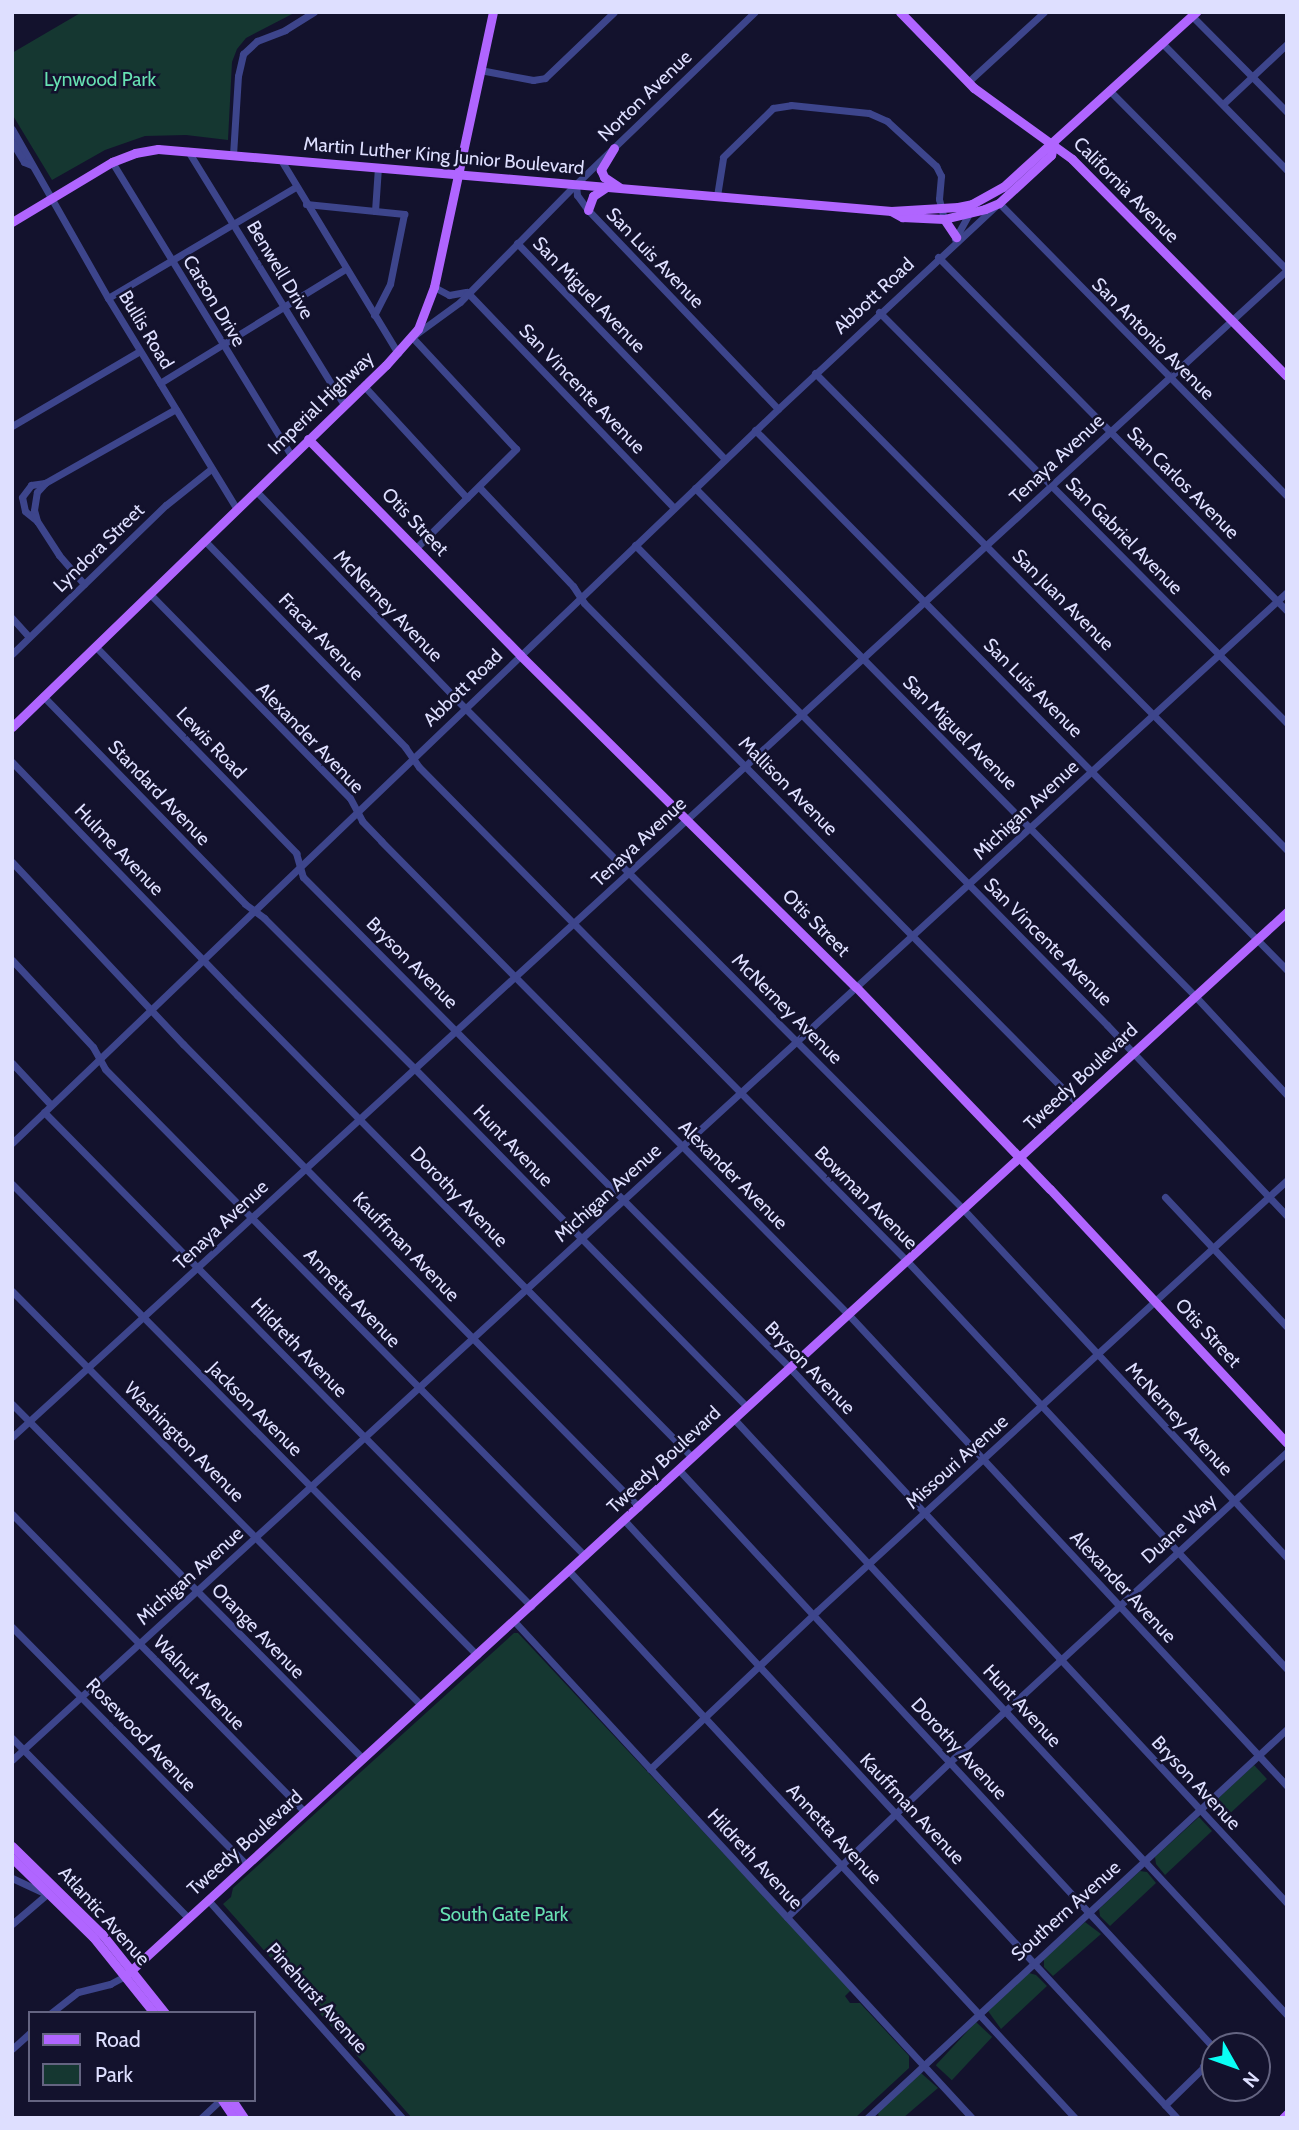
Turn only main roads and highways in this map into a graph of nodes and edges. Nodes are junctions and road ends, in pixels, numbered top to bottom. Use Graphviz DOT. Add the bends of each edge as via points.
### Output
graph roads {
  1 [pos="494,12"];
  2 [pos="900,12"];
  3 [pos="1194,14"];
  4 [pos="1054,144"];
  5 [pos="614,148"];
  6 [pos="457,173"];
  7 [pos="607,187"];
  8 [pos="624,189"];
  9 [pos="588,210"];
  10 [pos="891,211"];
  11 [pos="944,219"];
  12 [pos="12,222"];
  13 [pos="956,237"];
  14 [pos="1287,376"];
  15 [pos="308,439"];
  16 [pos="12,727"];
  17 [pos="1287,912"];
  18 [pos="1020,1157"];
  19 [pos="1287,1443"];
  20 [pos="12,1846"];
  21 [pos="12,1852"];
  22 [pos="17,1861"];
  23 [pos="128,1973"];
  24 [pos="153,2011"];
  25 [pos="163,2011"];
  26 [pos="222,2102"];
  27 [pos="233,2102"];
  28 [pos="233,2118"];
  29 [pos="244,2118"];
  1 -- 6 [label="main road, Imperial Highway"];
  2 -- 4 [label="main road, California Avenue" via="968,82"];
  3 -- 4 [label="main road, Martin Luther King Junior Boulevard"];
  4 -- 10 [label="main road, Martin Luther King Junior Boulevard" via="1003,187 972,204"];
  4 -- 11 [label="main road, Martin Luther King Junior Boulevard" via="1051,155 999,204"];
  4 -- 14 [label="main road, California Avenue"];
  5 -- 8 [label="main road" via="604,160 602,174"];
  6 -- 7 [label="main road, Martin Luther King Junior Boulevard"];
  6 -- 12 [label="main road, Martin Luther King Junior Boulevard" via="146,150 112,162"];
  6 -- 15 [label="main road, Imperial Highway" via="423,321 398,353"];
  7 -- 8 [label="main road, Martin Luther King Junior Boulevard"];
  7 -- 9 [label="main road" via="593,195"];
  8 -- 10 [label="main road, Martin Luther King Junior Boulevard"];
  10 -- 11 [label="main road, Martin Luther King Junior Boulevard" via="902,217"];
  11 -- 13 [label="main road"];
  15 -- 16 [label="main road, Imperial Highway"];
  15 -- 18 [label="main road, Otis Street"];
  17 -- 18 [label="main road, Tweedy Boulevard"];
  18 -- 19 [label="main road, Otis Street"];
  18 -- 23 [label="main road, Tweedy Boulevard"];
  20 -- 22 [label="main road, Atlantic Avenue"];
  21 -- 22 [label="main road"];
  22 -- 23 [label="main road, Atlantic Avenue"];
  22 -- 23 [label="main road, Atlantic Avenue" via="50,1889 58,1890"];
  23 -- 24 [label="main road, Atlantic Avenue"];
  23 -- 25 [label="main road, Atlantic Avenue"];
  26 -- 28 [label="main road"];
  27 -- 29 [label="main road"];
}
